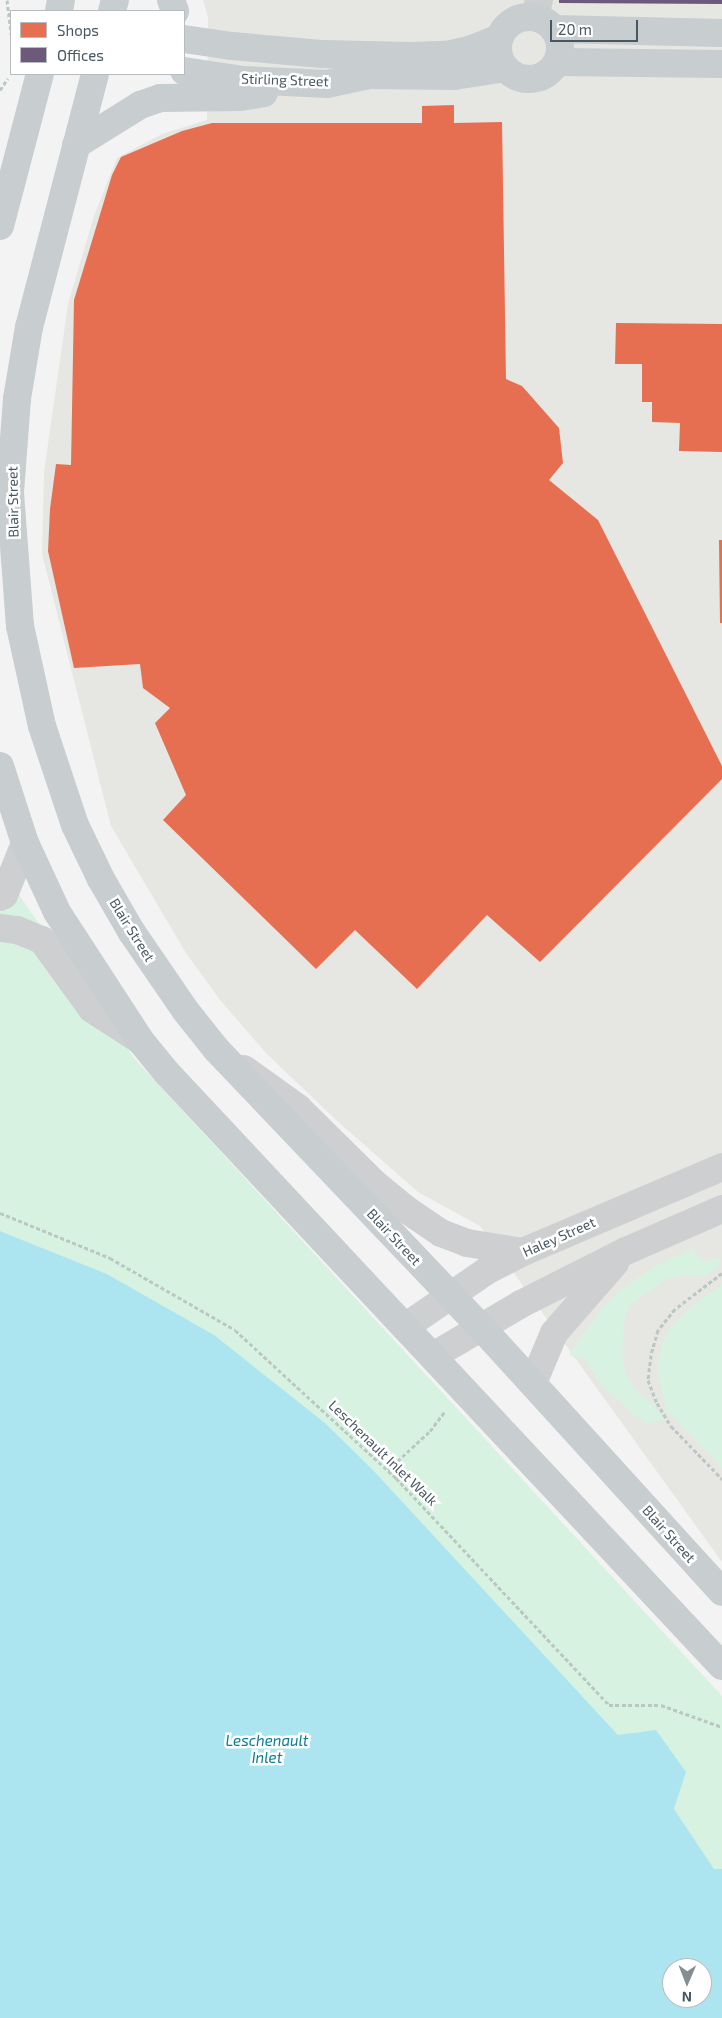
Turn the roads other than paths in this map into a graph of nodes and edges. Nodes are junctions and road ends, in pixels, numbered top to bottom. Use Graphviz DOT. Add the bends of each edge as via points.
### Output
graph roads {
  1 [pos="543,15"];
  2 [pos="722,33"];
  3 [pos="187,35"];
  4 [pos="499,38"];
  5 [pos="558,62"];
  6 [pos="722,64"];
  7 [pos="505,68"];
  8 [pos="185,71"];
  9 [pos="40,75"];
  10 [pos="95,75"];
  11 [pos="327,84"];
  12 [pos="76,145"];
  13 [pos="0,226"];
  14 [pos="0,766"];
  15 [pos="25,843"];
  16 [pos="0,898"];
  17 [pos="0,928"];
  18 [pos="140,1040"];
  19 [pos="216,1049"];
  20 [pos="722,1167"];
  21 [pos="722,1209"];
  22 [pos="626,1251"];
  23 [pos="523,1252"];
  24 [pos="451,1295"];
  25 [pos="405,1326"];
  26 [pos="481,1327"];
  27 [pos="433,1356"];
  28 [pos="533,1383"];
  29 [pos="720,1588"];
  30 [pos="722,1666"];
  1 -- 2 [label="main road"];
  1 -- 4 [label="main road" via="527,16 510,23"];
  1 -- 5 [label="main road" via="561,45"];
  3 -- 4 [label="main road, Stirling Street" via="232,46 322,54 426,56 458,52"];
  4 -- 7 [label="main road" via="500,59"];
  5 -- 6 [label="main road"];
  5 -- 7 [label="main road" via="547,73 533,79 513,75"];
  7 -- 11 [label="main road, Stirling Street" via="454,76 369,75"];
  8 -- 11 [label="main road, Stirling Street" via="243,80"];
  9 -- 13 [label="main road"];
  10 -- 12 [label="main road, Blair Street"];
  11 -- 12 [label="main road" via="240,97 160,98 140,105"];
  12 -- 19 [label="main road, Blair Street" via="29,327 17,399 10,493 20,626 42,726 75,825 131,931"];
  14 -- 15 [label="main road"];
  15 -- 16 [label="street" via="4,896"];
  15 -- 18 [label="main road" via="57,912"];
  17 -- 18 [label="street" via="17,930 42,940 92,1009"];
  18 -- 25 [label="main road" via="167,1073"];
  19 -- 23 [label="street" via="298,1108 374,1183 407,1210 441,1232 467,1243"];
  19 -- 24 [label="main road, Blair Street"];
  20 -- 23 [label="street, Haley Street"];
  21 -- 22 [label="street"];
  22 -- 26 [label="street"];
  22 -- 28 [label="street" via="554,1334"];
  23 -- 24 [label="street, Haley Street"];
  24 -- 25 [label="street, Haley Street"];
  24 -- 26 [label="main road, Blair Street"];
  25 -- 27 [label="main road"];
  26 -- 27 [label="street"];
  26 -- 28 [label="main road, Blair Street"];
  27 -- 30 [label="main road"];
  28 -- 29 [label="main road, Blair Street"];
}
